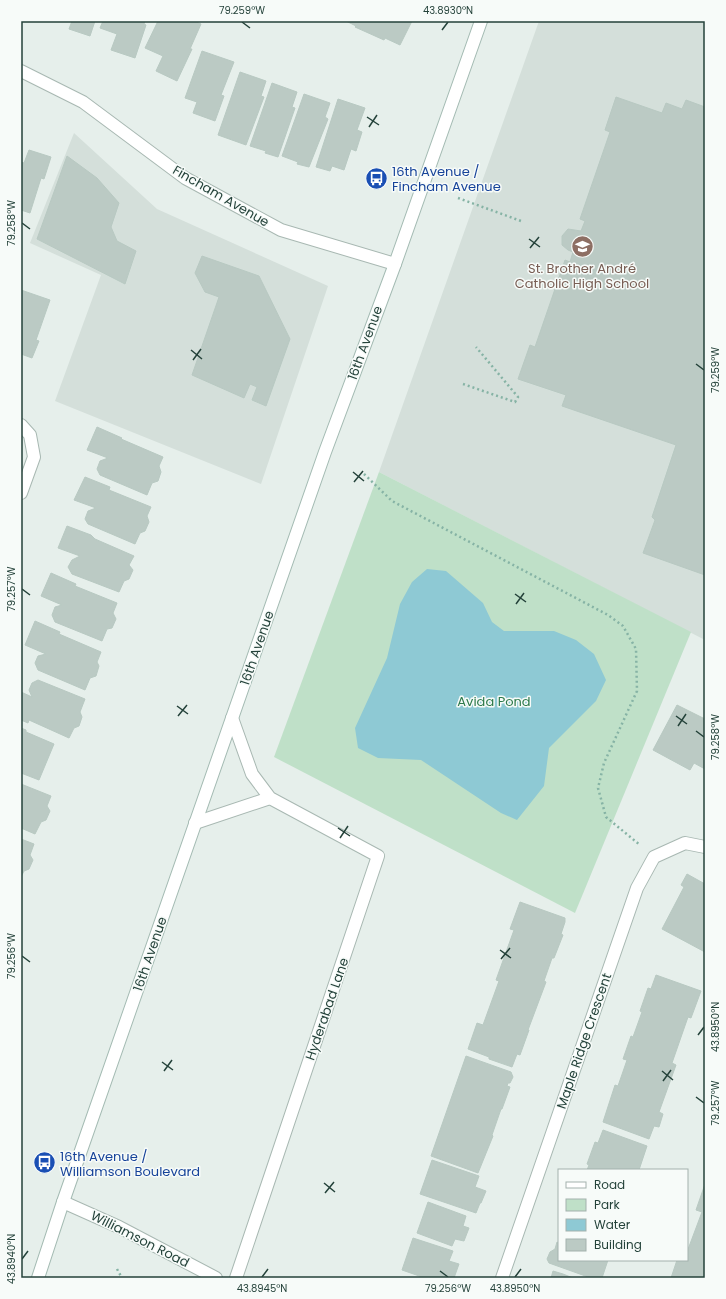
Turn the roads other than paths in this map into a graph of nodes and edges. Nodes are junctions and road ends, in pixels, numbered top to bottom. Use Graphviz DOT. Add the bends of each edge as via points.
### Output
graph roads {
  1 [pos="481,21"];
  2 [pos="21,71"];
  3 [pos="395,264"];
  4 [pos="21,425"];
  5 [pos="21,493"];
  6 [pos="232,718"];
  7 [pos="270,798"];
  8 [pos="195,823"];
  9 [pos="705,847"];
  10 [pos="63,1202"];
  11 [pos="38,1278"];
  12 [pos="216,1278"];
  13 [pos="236,1278"];
  14 [pos="502,1278"];
  1 -- 3 [label="street, 16th Avenue"];
  2 -- 3 [label="street, Fincham Avenue" via="83,102 185,178 282,230"];
  3 -- 6 [label="street, 16th Avenue" via="325,452"];
  4 -- 5 [label="street" via="30,435 34,456"];
  6 -- 7 [label="street, Hyderabad Lane" via="252,774"];
  6 -- 8 [label="street, 16th Avenue"];
  7 -- 8 [label="street"];
  7 -- 13 [label="street, Hyderabad Lane" via="378,856"];
  8 -- 10 [label="street, 16th Avenue"];
  9 -- 14 [label="street, Maple Ridge Crescent" via="685,843 654,857 637,888"];
  10 -- 11 [label="street, 16th Avenue"];
  10 -- 12 [label="street, Williamson Road" via="120,1227"];
}
